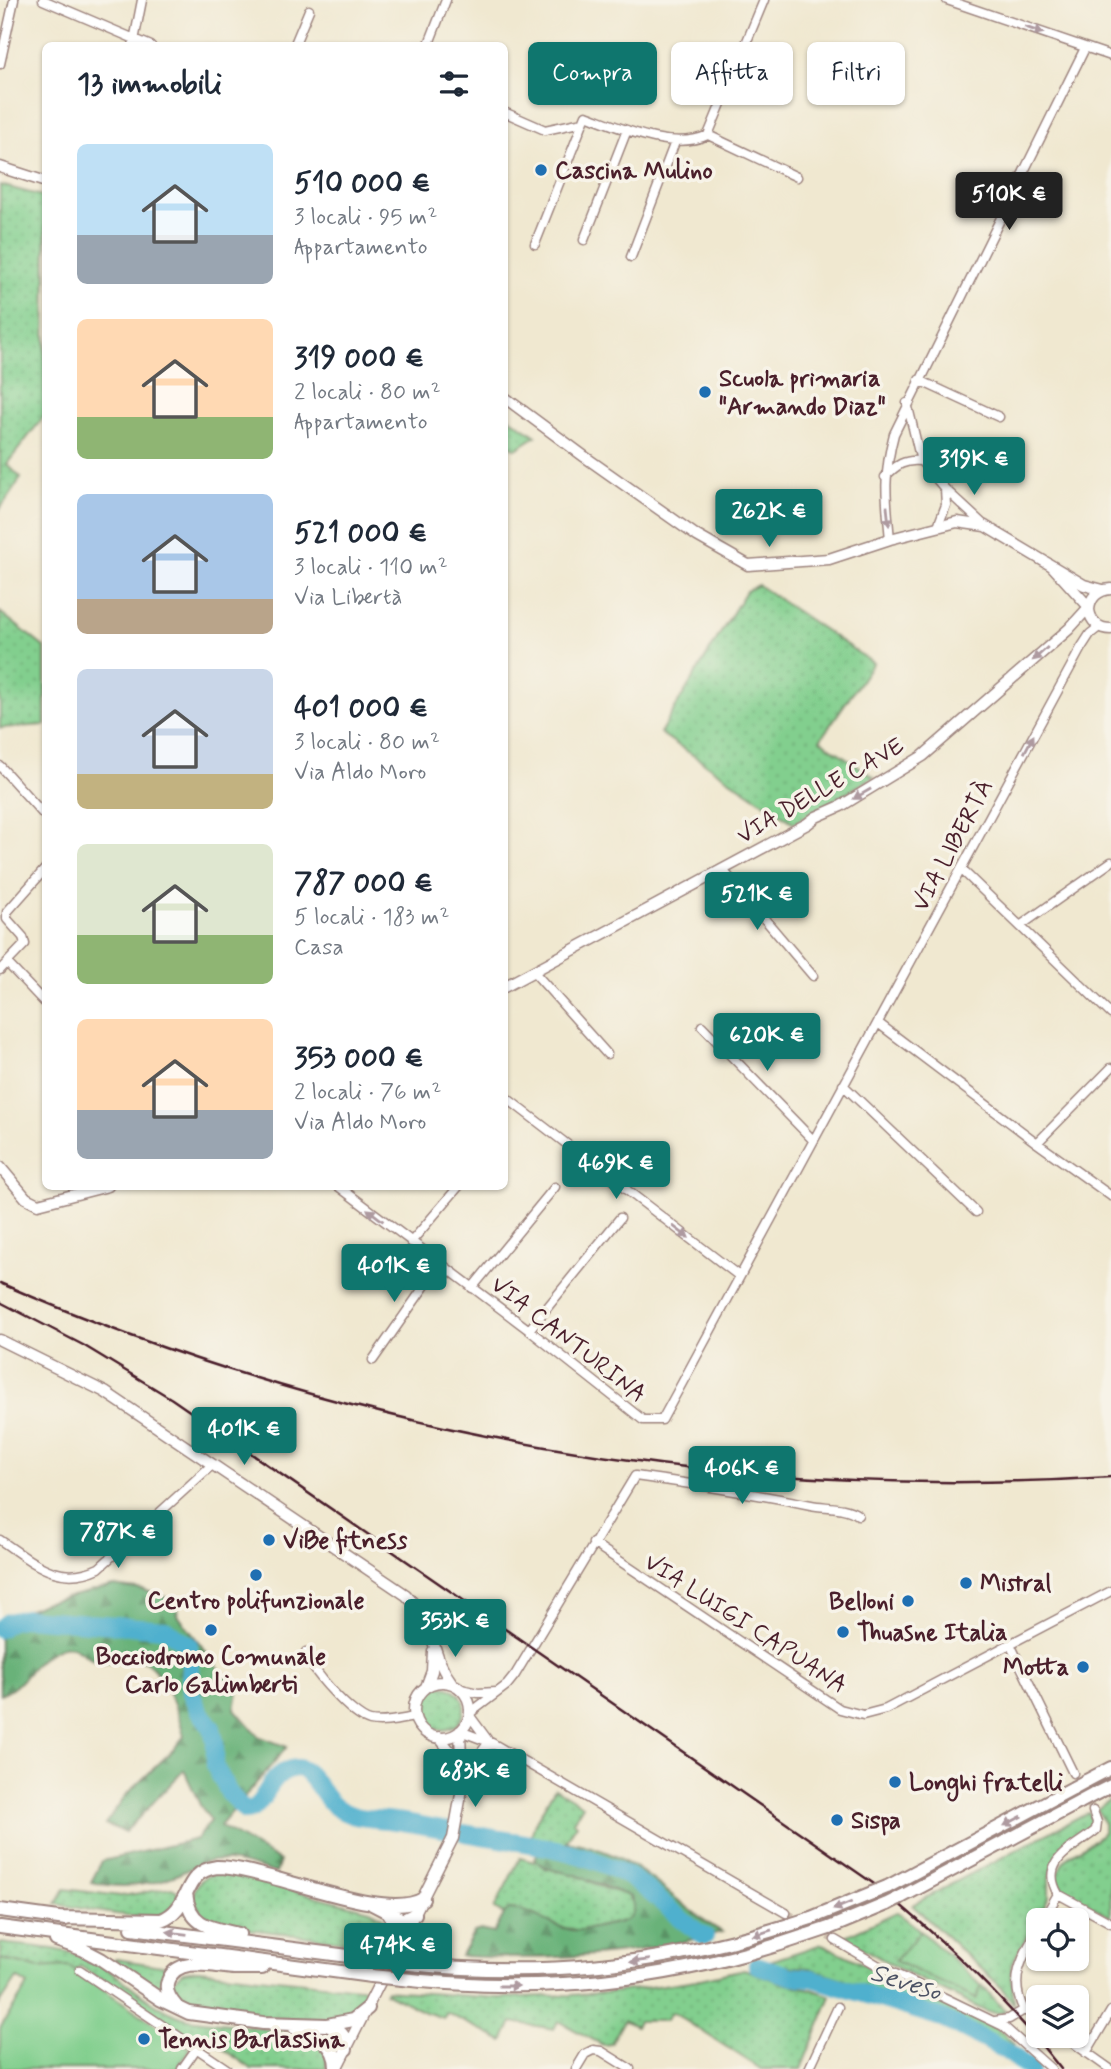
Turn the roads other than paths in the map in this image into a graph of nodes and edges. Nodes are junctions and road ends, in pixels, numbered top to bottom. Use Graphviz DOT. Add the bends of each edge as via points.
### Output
graph roads {
  1 [pos="14,0"];
  2 [pos="43,0"];
  3 [pos="142,0"];
  4 [pos="446,0"];
  5 [pos="764,0"];
  6 [pos="947,0"];
  7 [pos="309,10"];
  8 [pos="134,42"];
  9 [pos="296,42"];
  10 [pos="430,42"];
  11 [pos="1085,48"];
  12 [pos="1111,56"];
  13 [pos="0,64"];
  14 [pos="508,115"];
  15 [pos="583,122"];
  16 [pos="626,130"];
  17 [pos="708,135"];
  18 [pos="675,142"];
  19 [pos="0,167"];
  20 [pos="797,177"];
  21 [pos="42,181"];
  22 [pos="584,240"];
  23 [pos="535,244"];
  24 [pos="631,257"];
  25 [pos="919,380"];
  26 [pos="508,400"];
  27 [pos="907,403"];
  28 [pos="999,417"];
  29 [pos="921,461"];
  30 [pos="886,477"];
  31 [pos="945,489"];
  32 [pos="938,526"];
  33 [pos="985,526"];
  34 [pos="890,539"];
  35 [pos="1052,566"];
  36 [pos="1107,589"];
  37 [pos="1089,607"];
  38 [pos="1099,627"];
  39 [pos="1111,629"];
  40 [pos="0,766"];
  41 [pos="42,813"];
  42 [pos="1111,862"];
  43 [pos="961,869"];
  44 [pos="723,870"];
  45 [pos="42,872"];
  46 [pos="3,913"];
  47 [pos="1020,926"];
  48 [pos="8,964"];
  49 [pos="0,970"];
  50 [pos="533,971"];
  51 [pos="813,976"];
  52 [pos="508,985"];
  53 [pos="42,1000"];
  54 [pos="1111,1014"];
  55 [pos="878,1023"];
  56 [pos="702,1026"];
  57 [pos="607,1054"];
  58 [pos="1111,1068"];
  59 [pos="843,1085"];
  60 [pos="508,1100"];
  61 [pos="813,1140"];
  62 [pos="1037,1143"];
  63 [pos="0,1167"];
  64 [pos="555,1187"];
  65 [pos="92,1190"];
  66 [pos="343,1190"];
  67 [pos="456,1190"];
  68 [pos="1111,1196"];
  69 [pos="976,1212"];
  70 [pos="620,1218"];
  71 [pos="411,1242"];
  72 [pos="440,1264"];
  73 [pos="739,1276"];
  74 [pos="472,1288"];
  75 [pos="529,1331"];
  76 [pos="0,1340"];
  77 [pos="373,1360"];
  78 [pos="643,1420"];
  79 [pos="213,1464"];
  80 [pos="858,1515"];
  81 [pos="0,1540"];
  82 [pos="593,1543"];
  83 [pos="1109,1592"];
  84 [pos="1010,1644"];
  85 [pos="434,1647"];
  86 [pos="306,1653"];
  87 [pos="456,1686"];
  88 [pos="426,1687"];
  89 [pos="496,1692"];
  90 [pos="470,1714"];
  91 [pos="415,1717"];
  92 [pos="460,1731"];
  93 [pos="439,1737"];
  94 [pos="494,1744"];
  95 [pos="462,1768"];
  96 [pos="1111,1768"];
  97 [pos="1073,1773"];
  98 [pos="1111,1786"];
  99 [pos="462,1789"];
  100 [pos="1093,1811"];
  101 [pos="186,1893"];
  102 [pos="1058,1894"];
  103 [pos="423,1899"];
  104 [pos="1050,1908"];
  105 [pos="0,1910"];
  106 [pos="394,1910"];
  107 [pos="58,1918"];
  108 [pos="788,1919"];
  109 [pos="411,1920"];
  110 [pos="1111,1923"];
  111 [pos="0,1927"];
  112 [pos="22,1930"];
  113 [pos="835,1940"];
  114 [pos="400,1944"];
  115 [pos="293,1949"];
  116 [pos="1026,1952"];
  117 [pos="291,1965"];
  118 [pos="80,1970"];
  119 [pos="838,2007"];
  120 [pos="368,2008"];
  121 [pos="1024,2010"];
  122 [pos="182,2011"];
  123 [pos="1111,2011"];
  124 [pos="995,2021"];
  125 [pos="285,2025"];
  126 [pos="327,2025"];
  127 [pos="328,2045"];
  128 [pos="348,2045"];
  129 [pos="1080,2048"];
  130 [pos="196,2049"];
  131 [pos="1087,2053"];
  132 [pos="182,2069"];
  133 [pos="227,2069"];
  134 [pos="336,2069"];
  135 [pos="576,2069"];
  136 [pos="630,2069"];
  137 [pos="808,2069"];
  138 [pos="1051,2069"];
  139 [pos="1110,2069"];
  1 -- 13 [label="street"];
  2 -- 8 [label="street"];
  3 -- 8 [label="street"];
  4 -- 10 [label="street"];
  5 -- 17 [label="street"];
  6 -- 11 [label="street, one-way"];
  7 -- 9 [label="street"];
  11 -- 12 [label="street"];
  11 -- 25 [label="street"];
  14 -- 15 [label="street" via="545,130"];
  15 -- 16 [label="street" via="586,115"];
  15 -- 23 [label="street"];
  16 -- 18 [label="street"];
  16 -- 22 [label="street"];
  17 -- 18 [label="street"];
  17 -- 20 [label="street"];
  18 -- 24 [label="street"];
  19 -- 21 [label="street"];
  25 -- 27 [label="street"];
  25 -- 28 [label="street"];
  26 -- 34 [label="street" via="697,536 748,565 829,559"];
  27 -- 29 [label="street"];
  27 -- 30 [label="street" via="894,433"];
  29 -- 30 [label="street" via="900,463"];
  29 -- 31 [label="street"];
  30 -- 34 [label="street, one-way"];
  31 -- 32 [label="street" via="946,505"];
  31 -- 33 [label="street"];
  32 -- 33 [label="street" via="957,522"];
  32 -- 34 [label="street"];
  33 -- 35 [label="street"];
  35 -- 36 [label="street" via="1084,585"];
  35 -- 37 [label="street"];
  36 -- 37 [label="street, VIA DELLE CAVE" via="1094,596"];
  37 -- 38 [label="street" via="1091,619"];
  37 -- 44 [label="street, VIA DELLE CAVE, one-way" via="923,756"];
  38 -- 39 [label="street"];
  43 -- 38 [label="street, VIA LIBERTÀ, one-way" via="1081,648"];
  40 -- 41 [label="street"];
  42 -- 47 [label="street"];
  43 -- 47 [label="street"];
  43 -- 55 [label="street, VIA LIBERTÀ"];
  44 -- 50 [label="street, VIA DELLE CAVE"];
  44 -- 51 [label="street"];
  45 -- 46 [label="street"];
  46 -- 48 [label="street" via="25,941"];
  47 -- 54 [label="street"];
  48 -- 49 [label="street"];
  48 -- 53 [label="street"];
  50 -- 52 [label="street, VIA DELLE CAVE"];
  50 -- 57 [label="street"];
  55 -- 59 [label="street, VIA LIBERTÀ"];
  55 -- 62 [label="street"];
  56 -- 61 [label="street"];
  58 -- 62 [label="street"];
  59 -- 61 [label="street, VIA LIBERTÀ"];
  59 -- 69 [label="street"];
  60 -- 73 [label="street, one-way"];
  61 -- 73 [label="street, VIA LIBERTÀ"];
  62 -- 68 [label="street"];
  63 -- 65 [label="street" via="26,1198 38,1204"];
  64 -- 74 [label="street"];
  71 -- 66 [label="street, VIA CANTURINA, one-way"];
  67 -- 71 [label="street"];
  70 -- 75 [label="street"];
  71 -- 72 [label="street, VIA CANTURINA"];
  72 -- 74 [label="street, VIA CANTURINA"];
  72 -- 77 [label="street"];
  73 -- 78 [label="street, VIA LIBERTÀ" via="662,1420"];
  74 -- 75 [label="street, VIA CANTURINA"];
  75 -- 78 [label="street, VIA CANTURINA"];
  76 -- 79 [label="street" via="105,1392"];
  79 -- 81 [label="street" via="88,1573 54,1574"];
  79 -- 85 [label="street" via="406,1595 426,1621"];
  80 -- 82 [label="street" via="751,1492 635,1476"];
  82 -- 84 [label="street, VIA LUIGI CAPUANA" via="851,1713 886,1709"];
  82 -- 89 [label="street" via="515,1675"];
  83 -- 84 [label="street, VIA LUIGI CAPUANA"];
  84 -- 97 [label="street"];
  85 -- 87 [label="street" via="444,1672"];
  85 -- 88 [label="street"];
  86 -- 91 [label="street" via="312,1666 355,1713 369,1720"];
  87 -- 88 [label="street" via="443,1682"];
  87 -- 89 [label="street" via="478,1693"];
  87 -- 90 [label="street" via="468,1700"];
  88 -- 91 [label="street" via="416,1700"];
  89 -- 90 [label="street"];
  90 -- 92 [label="street"];
  90 -- 94 [label="street"];
  91 -- 93 [label="street" via="424,1731"];
  92 -- 93 [label="street"];
  92 -- 94 [label="street"];
  92 -- 95 [label="street"];
  93 -- 95 [label="street"];
  94 -- 99 [label="street" via="479,1753"];
  94 -- 108 [label="street"];
  95 -- 99 [label="street"];
  96 -- 108 [label="highway, one-way, bridge" via="887,1887 811,1917"];
  117 -- 98 [label="highway, one-way, bridge" via="473,1985 552,1985 653,1976 753,1953 887,1904"];
  99 -- 103 [label="street" via="453,1838"];
  100 -- 102 [label="street" via="1096,1830 1068,1848 1056,1864 1052,1875"];
  101 -- 106 [label="highway" via="200,1873 225,1867"];
  101 -- 107 [label="highway" via="173,1914 162,1920"];
  101 -- 115 [label="highway" via="190,1911 209,1927"];
  102 -- 104 [label="street"];
  102 -- 110 [label="street"];
  103 -- 106 [label="highway"];
  103 -- 109 [label="street"];
  105 -- 107 [label="highway"];
  106 -- 109 [label="highway" via="403,1920"];
  106 -- 114 [label="highway"];
  115 -- 107 [label="highway, one-way"];
  108 -- 115 [label="highway, one-way, bridge" via="707,1949 630,1963 552,1969 474,1969"];
  109 -- 114 [label="street"];
  111 -- 112 [label="highway"];
  112 -- 117 [label="highway"];
  112 -- 122 [label="highway" via="82,1949"];
  113 -- 124 [label="street"];
  114 -- 120 [label="street"];
  116 -- 121 [label="street" via="1016,1982"];
  117 -- 122 [label="highway" via="184,1966 174,1972 167,1987"];
  118 -- 130 [label="street"];
  119 -- 137 [label="street"];
  120 -- 126 [label="highway" via="353,2020"];
  120 -- 128 [label="street"];
  121 -- 124 [label="street"];
  122 -- 125 [label="highway"];
  123 -- 131 [label="street"];
  124 -- 138 [label="street"];
  125 -- 126 [label="highway"];
  125 -- 127 [label="highway"];
  126 -- 128 [label="highway" via="344,2036"];
  127 -- 128 [label="highway"];
  127 -- 134 [label="highway"];
  128 -- 134 [label="street"];
  129 -- 131 [label="street"];
  130 -- 132 [label="street"];
  130 -- 133 [label="street"];
  131 -- 139 [label="street"];
  135 -- 136 [label="street" via="593,2050"];
}
